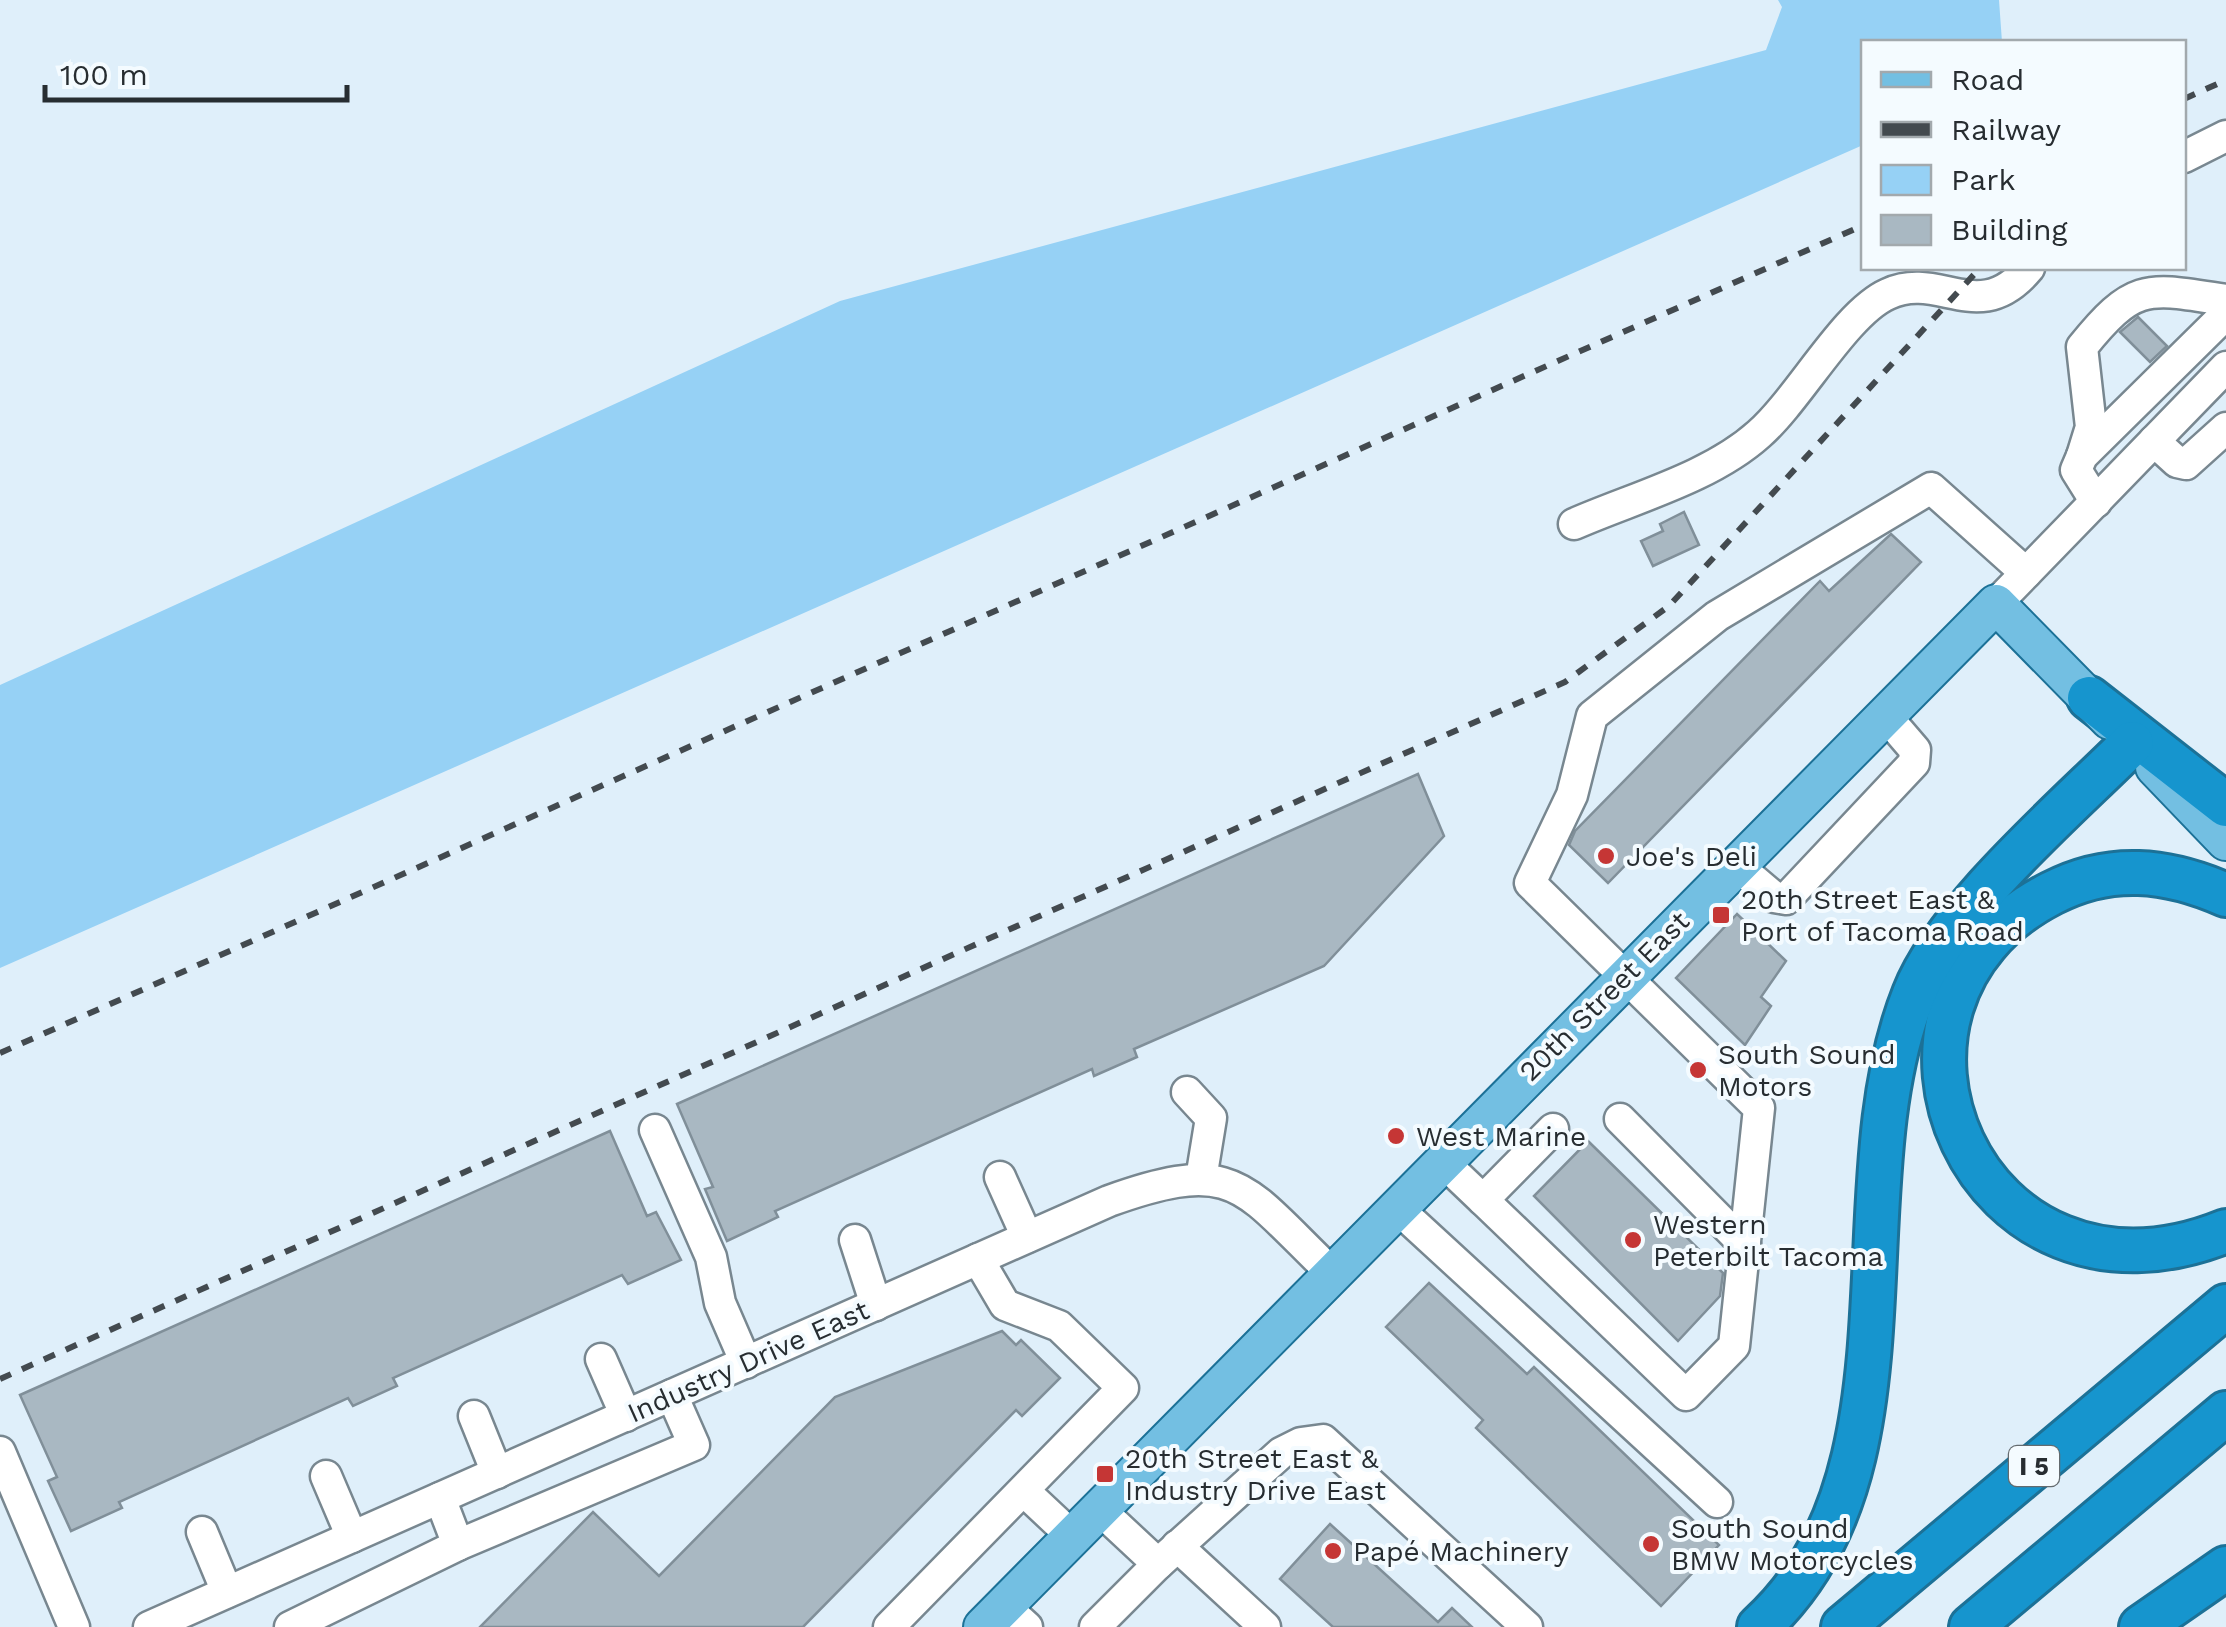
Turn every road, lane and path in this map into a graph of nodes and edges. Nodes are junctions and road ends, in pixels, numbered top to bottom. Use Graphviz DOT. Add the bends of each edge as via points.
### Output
graph roads {
  1 [pos="2226,136"];
  2 [pos="2186,156"];
  3 [pos="2027,270"];
  4 [pos="2226,300"];
  5 [pos="2226,314"];
  6 [pos="2226,368"];
  7 [pos="2226,428"];
  8 [pos="2154,442"];
  9 [pos="2082,456"];
  10 [pos="2096,502"];
  11 [pos="1574,524"];
  12 [pos="2026,573"];
  13 [pos="1996,604"];
  14 [pos="2089,698"];
  15 [pos="1885,715"];
  16 [pos="2132,742"];
  17 [pos="2226,805"];
  18 [pos="2226,841"];
  19 [pos="1735,864"];
  20 [pos="2226,894"];
  21 [pos="1626,972"];
  22 [pos="1187,1092"];
  23 [pos="1620,1119"];
  24 [pos="1553,1128"];
  25 [pos="655,1130"];
  26 [pos="1441,1160"];
  27 [pos="1000,1177"];
  28 [pos="1202,1180"];
  29 [pos="1483,1200"];
  30 [pos="1396,1207"];
  31 [pos="2226,1232"];
  32 [pos="1027,1238"];
  33 [pos="855,1240"];
  34 [pos="1745,1245"];
  35 [pos="978,1259"];
  36 [pos="1332,1272"];
  37 [pos="876,1305"];
  38 [pos="2226,1306"];
  39 [pos="602,1359"];
  40 [pos="746,1363"];
  41 [pos="672,1396"];
  42 [pos="2226,1413"];
  43 [pos="474,1416"];
  44 [pos="626,1416"];
  45 [pos="0,1452"];
  46 [pos="496,1473"];
  47 [pos="326,1476"];
  48 [pos="1024,1491"];
  49 [pos="440,1498"];
  50 [pos="1717,1502"];
  51 [pos="1112,1522"];
  52 [pos="202,1532"];
  53 [pos="1072,1536"];
  54 [pos="352,1537"];
  55 [pos="458,1545"];
  56 [pos="1167,1555"];
  57 [pos="2226,1568"];
  58 [pos="2226,1580"];
  59 [pos="227,1592"];
  60 [pos="2186,1596"];
  61 [pos="1004,1620"];
  62 [pos="74,1627"];
  63 [pos="149,1627"];
  64 [pos="290,1627"];
  65 [pos="889,1627"];
  66 [pos="1094,1627"];
  67 [pos="1265,1627"];
  68 [pos="1527,1627"];
  69 [pos="1759,1627"];
  70 [pos="1843,1627"];
  71 [pos="1971,1627"];
  72 [pos="2140,1627"];
  1 -- 2 [label="street"];
  3 -- 11 [label="street" via="1984,297 1921,289 1887,294 1865,309 1755,438 1718,462"];
  4 -- 9 [label="street" via="2154,289 2127,300 2102,322 2082,346 2091,427"];
  5 -- 9 [label="street"];
  6 -- 8 [label="street, 20th Street East"];
  7 -- 8 [label="street" via="2186,464"];
  8 -- 10 [label="street, 20th Street East"];
  9 -- 10 [label="street" via="2076,470"];
  10 -- 12 [label="street, 20th Street East"];
  12 -- 13 [label="street, 20th Street East"];
  12 -- 21 [label="street" via="1932,488 1717,616 1592,716 1572,795 1530,883"];
  13 -- 14 [label="main road"];
  13 -- 15 [label="main road, 20th Street East"];
  14 -- 16 [label="main road"];
  14 -- 17 [label="highway"];
  15 -- 19 [label="main road, 20th Street East"];
  15 -- 19 [label="street" via="1915,750 1914,763 1786,899 1774,898"];
  16 -- 18 [label="main road"];
  16 -- 69 [label="highway" via="1964,914 1916,988 1888,1101 1865,1368 1847,1490 1822,1549"];
  19 -- 21 [label="main road, 20th Street East"];
  20 -- 31 [label="highway" via="2136,871 2087,878 2038,900 1998,930 1968,966 1948,1020 1946,1054 1948,1096 1965,1148 1986,1182 2047,1232 2102,1250 2142,1254 2186,1248"];
  21 -- 26 [label="main road, 20th Street East"];
  21 -- 34 [label="street" via="1760,1108"];
  22 -- 28 [label="street" via="1211,1118"];
  23 -- 34 [label="street"];
  24 -- 29 [label="street"];
  25 -- 40 [label="street" via="711,1257 720,1303"];
  26 -- 29 [label="street"];
  26 -- 30 [label="main road, 20th Street East"];
  27 -- 32 [label="street"];
  28 -- 32 [label="street, Industry Drive East" via="1160,1182"];
  28 -- 36 [label="street, Industry Drive East" via="1236,1184"];
  29 -- 34 [label="street" via="1686,1395 1734,1346"];
  30 -- 36 [label="main road, 20th Street East"];
  30 -- 50 [label="street"];
  32 -- 35 [label="street, Industry Drive East"];
  33 -- 37 [label="street"];
  35 -- 37 [label="street, Industry Drive East"];
  35 -- 48 [label="street" via="1005,1305 1059,1326 1123,1388"];
  36 -- 51 [label="main road, 20th Street East"];
  37 -- 40 [label="street, Industry Drive East"];
  38 -- 70 [label="highway, I 5"];
  39 -- 44 [label="street"];
  40 -- 41 [label="street, Industry Drive East"];
  41 -- 44 [label="street, Industry Drive East"];
  41 -- 55 [label="street" via="694,1445"];
  42 -- 71 [label="highway"];
  43 -- 46 [label="street"];
  44 -- 46 [label="street, Industry Drive East"];
  45 -- 62 [label="street"];
  46 -- 49 [label="street, Industry Drive East"];
  47 -- 54 [label="street"];
  48 -- 53 [label="street"];
  48 -- 65 [label="street"];
  49 -- 54 [label="street, Industry Drive East"];
  49 -- 55 [label="street"];
  51 -- 53 [label="main road, 20th Street East"];
  51 -- 56 [label="street"];
  52 -- 59 [label="street"];
  53 -- 61 [label="main road, 20th Street East"];
  54 -- 59 [label="street, Industry Drive East"];
  55 -- 64 [label="street"];
  56 -- 66 [label="street"];
  56 -- 67 [label="street"];
  56 -- 68 [label="street" via="1280,1453 1324,1440"];
  57 -- 60 [label="highway"];
  58 -- 60 [label="highway"];
  59 -- 63 [label="street, Industry Drive East"];
  60 -- 72 [label="highway"];
}
